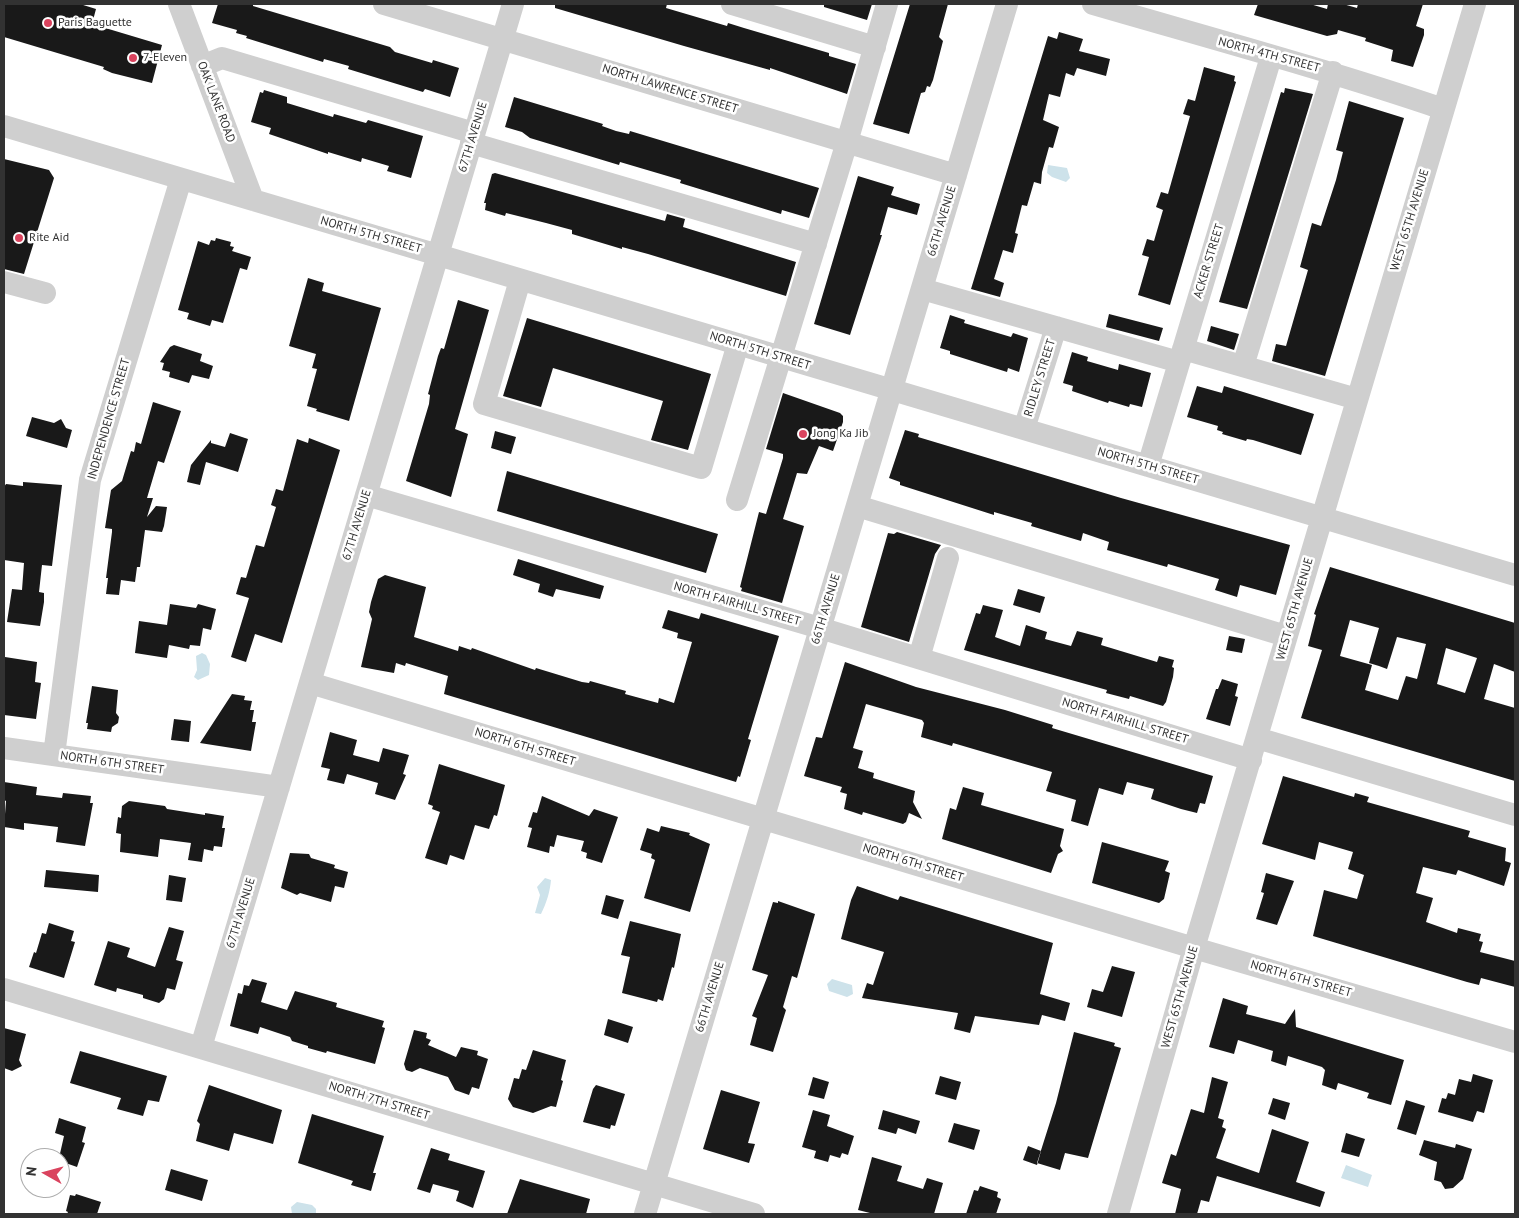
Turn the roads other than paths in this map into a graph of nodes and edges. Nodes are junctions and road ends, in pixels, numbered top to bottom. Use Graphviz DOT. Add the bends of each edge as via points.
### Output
graph roads {
  1 [pos="179,4"];
  2 [pos="384,4"];
  3 [pos="513,4"];
  4 [pos="732,4"];
  5 [pos="887,4"];
  6 [pos="1007,4"];
  7 [pos="1094,4"];
  8 [pos="1475,4"];
  9 [pos="503,38"];
  10 [pos="875,47"];
  11 [pos="1271,56"];
  12 [pos="202,66"];
  13 [pos="1333,72"];
  14 [pos="1444,109"];
  15 [pos="4,126"];
  16 [pos="473,138"];
  17 [pos="847,142"];
  18 [pos="956,175"];
  19 [pos="181,179"];
  20 [pos="253,200"];
  21 [pos="816,244"];
  22 [pos="438,255"];
  23 [pos="520,280"];
  24 [pos="4,282"];
  25 [pos="922,289"];
  26 [pos="45,293"];
  27 [pos="1056,327"];
  28 [pos="738,344"];
  29 [pos="1181,356"];
  30 [pos="782,357"];
  31 [pos="1243,366"];
  32 [pos="892,390"];
  33 [pos="1357,399"];
  34 [pos="1024,430"];
  35 [pos="1148,466"];
  36 [pos="366,495"];
  37 [pos="737,500"];
  38 [pos="857,506"];
  39 [pos="1322,517"];
  40 [pos="948,558"];
  41 [pos="1515,575"];
  42 [pos="820,628"];
  43 [pos="1286,636"];
  44 [pos="919,658"];
  45 [pos="310,683"];
  46 [pos="1257,738"];
  47 [pos="4,748"];
  48 [pos="54,755"];
  49 [pos="1251,760"];
  50 [pos="279,787"];
  51 [pos="1515,815"];
  52 [pos="763,818"];
  53 [pos="1194,948"];
  54 [pos="4,989"];
  55 [pos="1515,1042"];
  56 [pos="202,1047"];
  57 [pos="654,1185"];
  58 [pos="645,1214"];
  59 [pos="754,1214"];
  60 [pos="1118,1214"];
  1 -- 12 [label="street, OAK LANE ROAD"];
  2 -- 9 [label="street, NORTH LAWRENCE STREET"];
  3 -- 9 [label="street, 67TH AVENUE"];
  4 -- 10 [label="street"];
  5 -- 10 [label="street"];
  6 -- 18 [label="street, 66TH AVENUE"];
  7 -- 11 [label="street, NORTH 4TH STREET"];
  8 -- 14 [label="street, WEST 65TH AVENUE"];
  9 -- 16 [label="street, 67TH AVENUE"];
  9 -- 17 [label="street, NORTH LAWRENCE STREET"];
  10 -- 17 [label="street"];
  11 -- 13 [label="street, NORTH 4TH STREET"];
  11 -- 29 [label="street, ACKER STREET"];
  12 -- 16 [label="street" via="222,58"];
  12 -- 20 [label="street, OAK LANE ROAD"];
  13 -- 14 [label="street, NORTH 4TH STREET"];
  13 -- 31 [label="street"];
  14 -- 33 [label="street, WEST 65TH AVENUE"];
  15 -- 19 [label="street, NORTH 5TH STREET"];
  16 -- 21 [label="street"];
  16 -- 22 [label="street, 67TH AVENUE"];
  17 -- 18 [label="street, NORTH LAWRENCE STREET"];
  17 -- 21 [label="street"];
  18 -- 25 [label="street, 66TH AVENUE"];
  19 -- 20 [label="street, NORTH 5TH STREET"];
  19 -- 48 [label="street, INDEPENDENCE STREET" via="90,480"];
  20 -- 22 [label="street, NORTH 5TH STREET"];
  21 -- 30 [label="street"];
  22 -- 23 [label="street, NORTH 5TH STREET"];
  22 -- 36 [label="street, 67TH AVENUE"];
  23 -- 28 [label="street, NORTH 5TH STREET"];
  23 -- 28 [label="street" via="484,404 629,447 701,468"];
  24 -- 26 [label="street"];
  25 -- 27 [label="street"];
  25 -- 32 [label="street, 66TH AVENUE"];
  27 -- 29 [label="street"];
  27 -- 34 [label="street, RIDLEY STREET"];
  28 -- 30 [label="street, NORTH 5TH STREET"];
  29 -- 31 [label="street"];
  29 -- 35 [label="street, ACKER STREET"];
  30 -- 32 [label="street, NORTH 5TH STREET"];
  30 -- 37 [label="street"];
  31 -- 33 [label="street"];
  32 -- 34 [label="street, NORTH 5TH STREET"];
  32 -- 38 [label="street, 66TH AVENUE"];
  33 -- 39 [label="street, WEST 65TH AVENUE"];
  34 -- 35 [label="street, NORTH 5TH STREET"];
  35 -- 39 [label="street, NORTH 5TH STREET"];
  36 -- 42 [label="street, NORTH FAIRHILL STREET"];
  36 -- 45 [label="street, 67TH AVENUE"];
  38 -- 42 [label="street, 66TH AVENUE"];
  38 -- 43 [label="street"];
  39 -- 41 [label="street, NORTH 5TH STREET"];
  39 -- 43 [label="street, WEST 65TH AVENUE"];
  40 -- 44 [label="street"];
  42 -- 44 [label="street, NORTH FAIRHILL STREET"];
  42 -- 52 [label="street, 66TH AVENUE"];
  43 -- 46 [label="street, WEST 65TH AVENUE"];
  44 -- 49 [label="street, NORTH FAIRHILL STREET"];
  45 -- 50 [label="street, 67TH AVENUE"];
  45 -- 52 [label="street, NORTH 6TH STREET"];
  46 -- 49 [label="street, WEST 65TH AVENUE"];
  46 -- 51 [label="street"];
  47 -- 48 [label="street, NORTH 6TH STREET"];
  48 -- 50 [label="street, NORTH 6TH STREET"];
  49 -- 53 [label="street, WEST 65TH AVENUE"];
  50 -- 56 [label="street, 67TH AVENUE"];
  52 -- 53 [label="street, NORTH 6TH STREET"];
  52 -- 57 [label="street, 66TH AVENUE"];
  53 -- 55 [label="street, NORTH 6TH STREET"];
  53 -- 60 [label="street, WEST 65TH AVENUE"];
  54 -- 56 [label="street, NORTH 7TH STREET"];
  56 -- 57 [label="street, NORTH 7TH STREET"];
  57 -- 58 [label="street, 66TH AVENUE"];
  57 -- 59 [label="street, NORTH 7TH STREET"];
}
